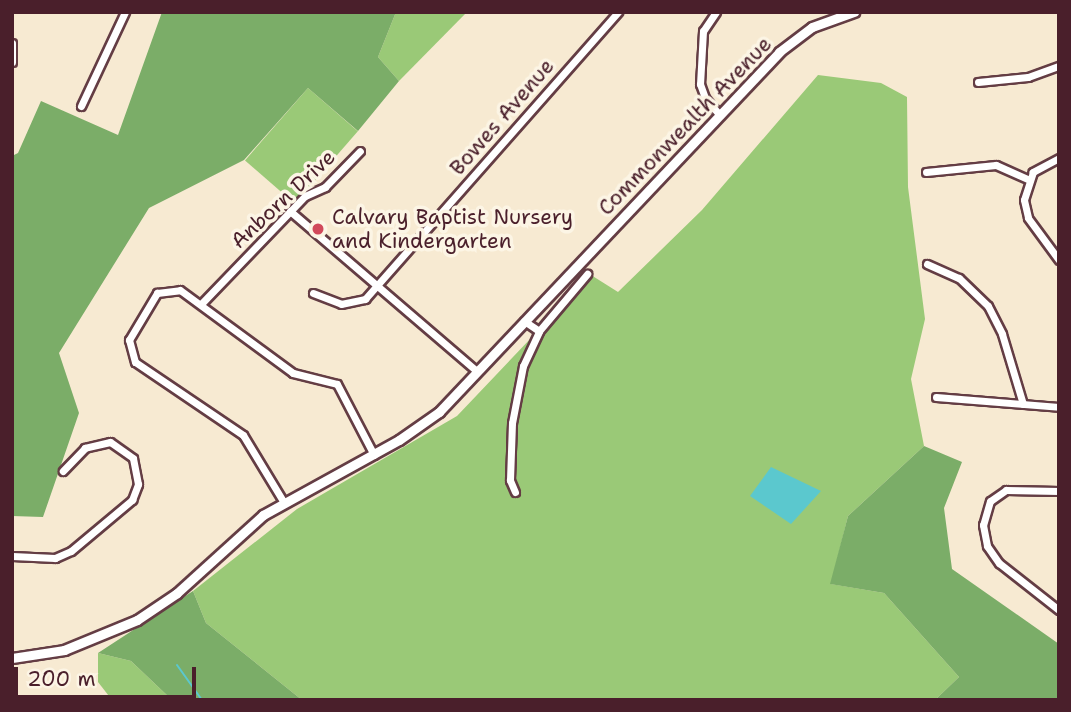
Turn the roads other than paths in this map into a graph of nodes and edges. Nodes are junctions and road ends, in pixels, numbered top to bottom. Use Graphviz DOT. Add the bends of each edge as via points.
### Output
graph roads {
  1 [pos="125,12"];
  2 [pos="618,12"];
  3 [pos="716,12"];
  4 [pos="854,12"];
  5 [pos="12,43"];
  6 [pos="12,62"];
  7 [pos="1059,66"];
  8 [pos="978,82"];
  9 [pos="81,106"];
  10 [pos="719,114"];
  11 [pos="360,151"];
  12 [pos="1059,158"];
  13 [pos="926,172"];
  14 [pos="1029,180"];
  15 [pos="290,211"];
  16 [pos="1059,260"];
  17 [pos="927,264"];
  18 [pos="587,274"];
  19 [pos="379,286"];
  20 [pos="313,293"];
  21 [pos="201,304"];
  22 [pos="524,321"];
  23 [pos="539,331"];
  24 [pos="477,371"];
  25 [pos="936,397"];
  26 [pos="1023,404"];
  27 [pos="1059,407"];
  28 [pos="374,454"];
  29 [pos="64,471"];
  30 [pos="1059,491"];
  31 [pos="515,492"];
  32 [pos="283,501"];
  33 [pos="12,556"];
  34 [pos="1059,610"];
  35 [pos="12,658"];
  1 -- 9 [label="street"];
  2 -- 19 [label="street, Bowes Avenue"];
  3 -- 10 [label="street" via="703,31 700,84 702,95"];
  4 -- 10 [label="street, Commonwealth Avenue" via="790,41"];
  5 -- 6 [label="street"];
  7 -- 8 [label="street" via="1032,76"];
  10 -- 22 [label="street, Commonwealth Avenue"];
  11 -- 15 [label="street, Anborn Drive" via="325,187"];
  12 -- 14 [label="street" via="1041,165"];
  13 -- 14 [label="street" via="996,165"];
  14 -- 16 [label="street" via="1024,195 1026,214"];
  15 -- 19 [label="street"];
  15 -- 21 [label="street, Anborn Drive"];
  17 -- 26 [label="street" via="959,278 988,306 1002,334"];
  18 -- 23 [label="street"];
  19 -- 20 [label="street, Bowes Avenue" via="365,299 352,303"];
  19 -- 24 [label="street"];
  21 -- 28 [label="street" via="293,373 328,380 344,390"];
  21 -- 32 [label="street" via="180,290 165,289 148,303 129,340 135,362 243,435"];
  22 -- 23 [label="street"];
  22 -- 24 [label="street, Commonwealth Avenue"];
  23 -- 31 [label="street" via="523,366 512,422 510,481"];
  24 -- 28 [label="street, Commonwealth Avenue" via="439,412"];
  25 -- 26 [label="street"];
  26 -- 27 [label="street"];
  28 -- 32 [label="street, Commonwealth Avenue"];
  29 -- 33 [label="street" via="85,447 110,442 133,458 138,484 132,500 71,551 55,558"];
  30 -- 34 [label="street" via="1017,488 1000,493 987,507 983,526 994,557"];
  32 -- 35 [label="street, Commonwealth Avenue" via="177,593 137,620 64,650"];
}
